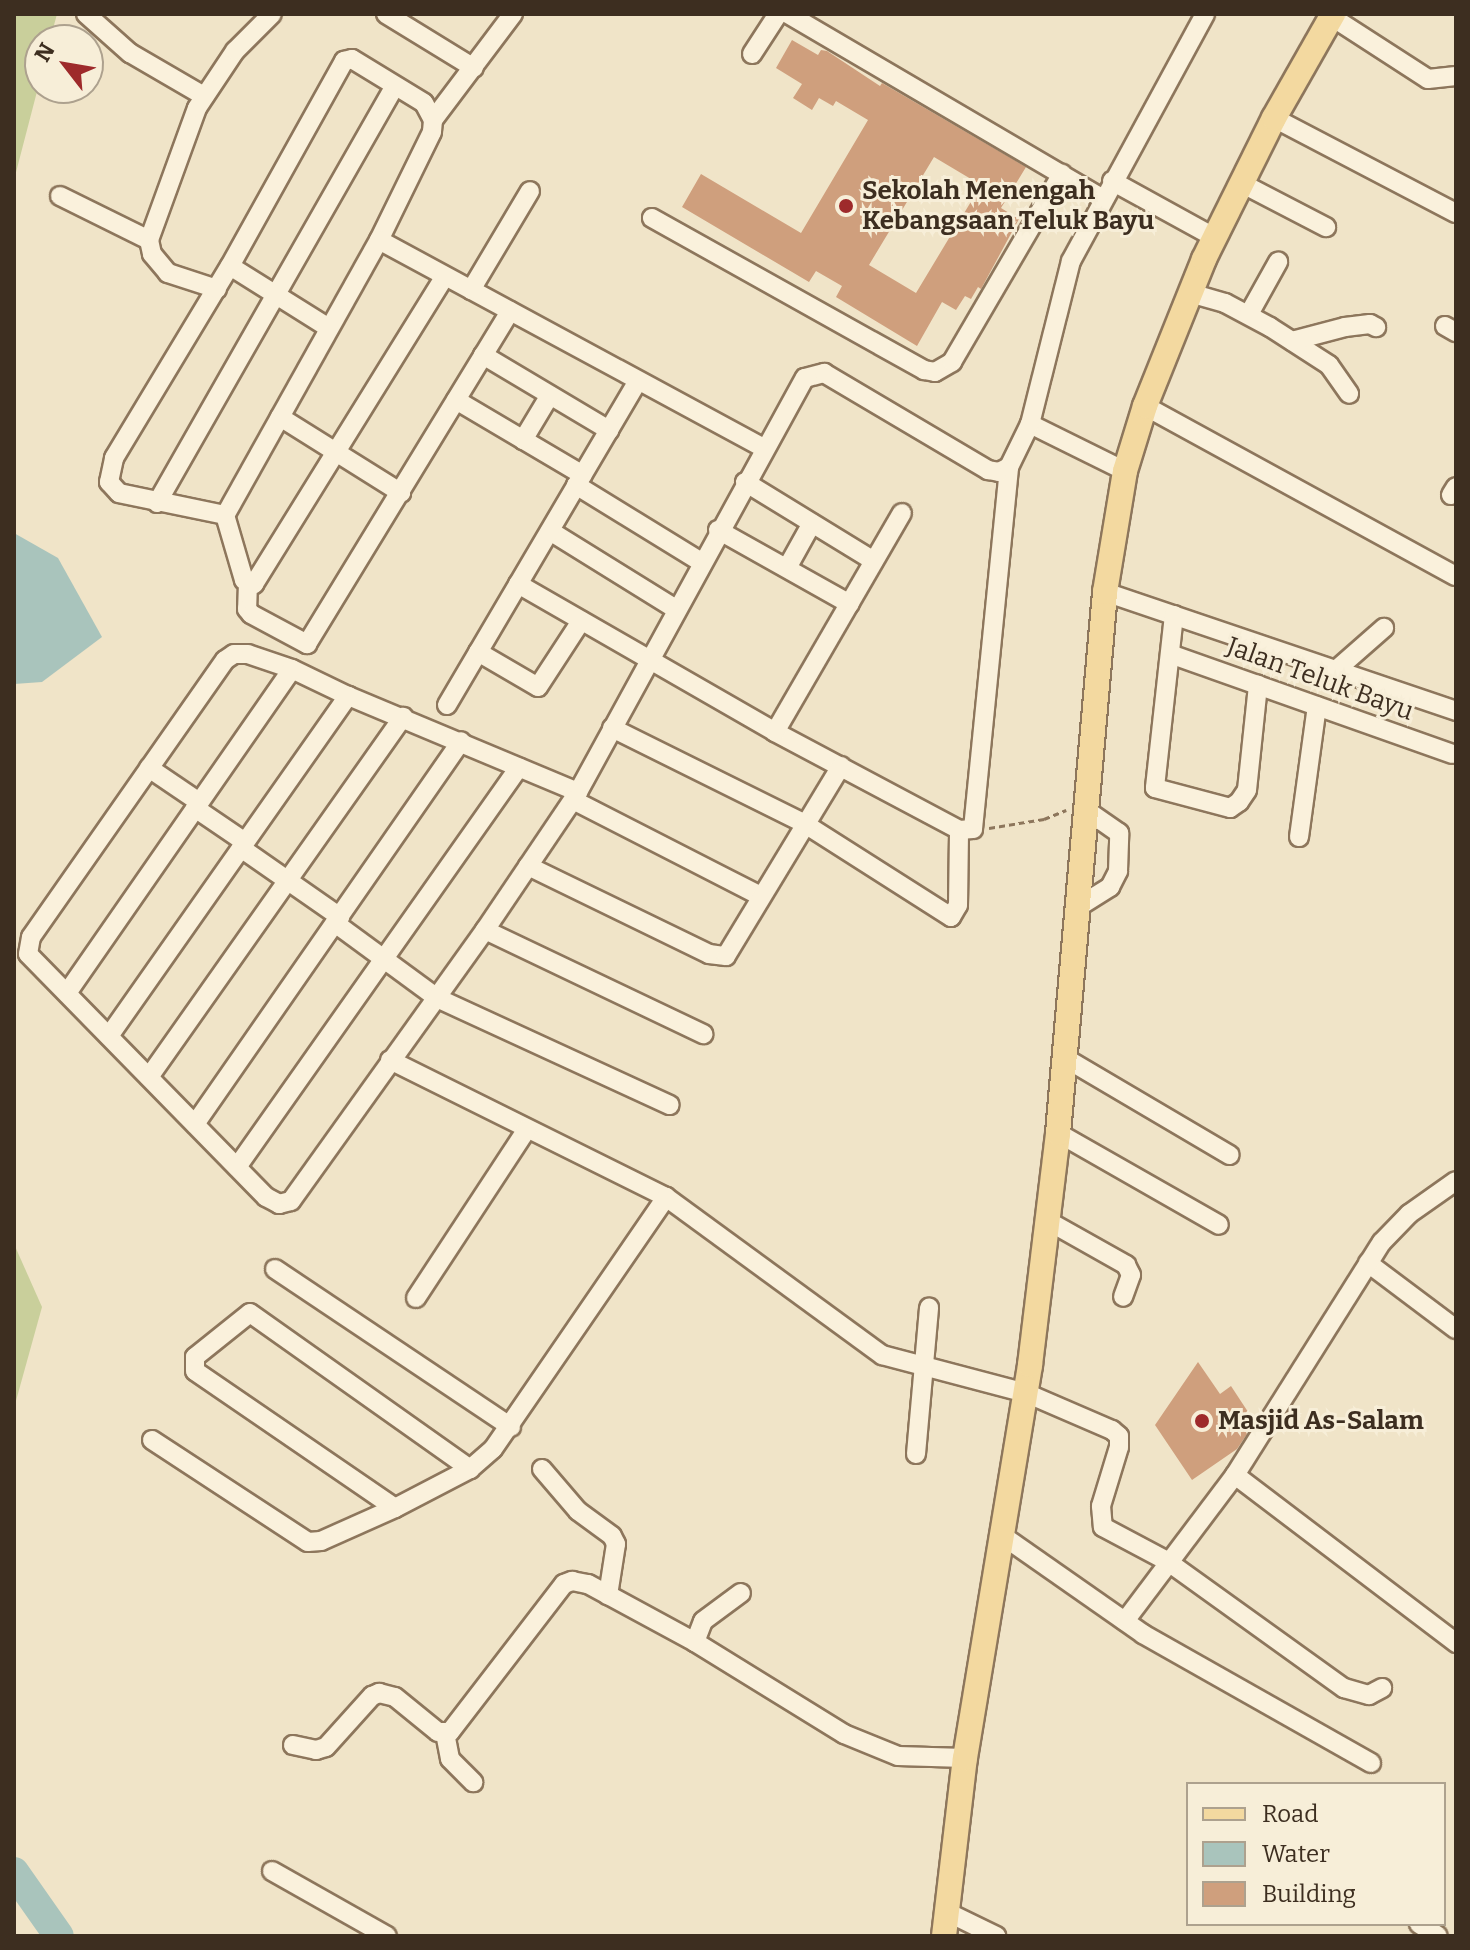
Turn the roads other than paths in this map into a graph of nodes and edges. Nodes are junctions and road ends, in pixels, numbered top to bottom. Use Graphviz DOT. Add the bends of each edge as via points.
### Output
graph roads {
  1 [pos="86,14"];
  2 [pos="272,14"];
  3 [pos="386,14"];
  4 [pos="513,14"];
  5 [pos="778,14"];
  6 [pos="788,14"];
  7 [pos="1205,14"];
  8 [pos="1332,15"];
  9 [pos="752,54"];
  10 [pos="474,68"];
  11 [pos="1456,76"];
  12 [pos="395,86"];
  13 [pos="204,96"];
  14 [pos="1274,118"];
  15 [pos="433,120"];
  16 [pos="1062,174"];
  17 [pos="1112,181"];
  18 [pos="1241,183"];
  19 [pos="530,191"];
  20 [pos="60,196"];
  21 [pos="1103,199"];
  22 [pos="1456,213"];
  23 [pos="652,218"];
  24 [pos="1326,227"];
  25 [pos="1214,237"];
  26 [pos="149,240"];
  27 [pos="379,240"];
  28 [pos="1278,262"];
  29 [pos="230,266"];
  30 [pos="444,277"];
  31 [pos="217,289"];
  32 [pos="471,290"];
  33 [pos="1190,293"];
  34 [pos="276,295"];
  35 [pos="510,311"];
  36 [pos="1249,314"];
  37 [pos="1376,327"];
  38 [pos="329,328"];
  39 [pos="1292,341"];
  40 [pos="483,355"];
  41 [pos="638,381"];
  42 [pos="1349,394"];
  43 [pos="550,395"];
  44 [pos="456,400"];
  45 [pos="1145,406"];
  46 [pos="280,417"];
  47 [pos="1030,424"];
  48 [pos="609,430"];
  49 [pos="523,440"];
  50 [pos="763,448"];
  51 [pos="337,452"];
  52 [pos="1009,467"];
  53 [pos="1125,471"];
  54 [pos="580,480"];
  55 [pos="745,482"];
  56 [pos="401,493"];
  57 [pos="157,503"];
  58 [pos="902,513"];
  59 [pos="225,515"];
  60 [pos="812,523"];
  61 [pos="718,530"];
  62 [pos="550,531"];
  63 [pos="874,561"];
  64 [pos="701,562"];
  65 [pos="787,568"];
  66 [pos="1456,576"];
  67 [pos="248,583"];
  68 [pos="518,584"];
  69 [pos="1105,592"];
  70 [pos="850,604"];
  71 [pos="676,609"];
  72 [pos="1174,615"];
  73 [pos="581,621"];
  74 [pos="1384,628"];
  75 [pos="478,652"];
  76 [pos="1170,654"];
  77 [pos="648,661"];
  78 [pos="292,669"];
  79 [pos="1336,670"];
  80 [pos="1258,685"];
  81 [pos="348,696"];
  82 [pos="447,705"];
  83 [pos="1317,706"];
  84 [pos="1456,711"];
  85 [pos="403,717"];
  86 [pos="612,728"];
  87 [pos="775,732"];
  88 [pos="461,741"];
  89 [pos="1452,754"];
  90 [pos="841,766"];
  91 [pos="519,767"];
  92 [pos="149,768"];
  93 [pos="575,796"];
  94 [pos="1087,804"];
  95 [pos="197,805"];
  96 [pos="805,824"];
  97 [pos="959,830"];
  98 [pos="1299,837"];
  99 [pos="243,845"];
  100 [pos="528,866"];
  101 [pos="288,880"];
  102 [pos="761,896"];
  103 [pos="1078,907"];
  104 [pos="337,920"];
  105 [pos="485,930"];
  106 [pos="384,960"];
  107 [pos="67,993"];
  108 [pos="437,998"];
  109 [pos="703,1034"];
  110 [pos="109,1036"];
  111 [pos="1065,1058"];
  112 [pos="390,1060"];
  113 [pos="149,1077"];
  114 [pos="670,1105"];
  115 [pos="195,1124"];
  116 [pos="527,1129"];
  117 [pos="1058,1133"];
  118 [pos="1230,1155"];
  119 [pos="237,1167"];
  120 [pos="1456,1181"];
  121 [pos="666,1197"];
  122 [pos="1048,1221"];
  123 [pos="1219,1225"];
  124 [pos="1368,1263"];
  125 [pos="275,1269"];
  126 [pos="1123,1297"];
  127 [pos="416,1298"];
  128 [pos="929,1308"];
  129 [pos="1456,1329"];
  130 [pos="922,1367"];
  131 [pos="1026,1393"];
  132 [pos="511,1427"];
  133 [pos="152,1440"];
  134 [pos="916,1454"];
  135 [pos="470,1469"];
  136 [pos="542,1469"];
  137 [pos="1235,1475"];
  138 [pos="395,1508"];
  139 [pos="1003,1536"];
  140 [pos="1167,1561"];
  141 [pos="741,1593"];
  142 [pos="608,1595"];
  143 [pos="1125,1621"];
  144 [pos="695,1642"];
  145 [pos="1456,1643"];
  146 [pos="1382,1688"];
  147 [pos="445,1733"];
  148 [pos="293,1745"];
  149 [pos="965,1758"];
  150 [pos="1371,1763"];
  151 [pos="473,1782"];
  152 [pos="272,1871"];
  153 [pos="946,1924"];
  154 [pos="387,1936"];
  155 [pos="996,1936"];
  1 -- 13 [label="street" via="130,53"];
  2 -- 13 [label="street" via="235,51"];
  3 -- 10 [label="street"];
  4 -- 10 [label="street"];
  5 -- 9 [label="street"];
  6 -- 16 [label="street"];
  7 -- 17 [label="street"];
  8 -- 11 [label="street" via="1428,79"];
  8 -- 14 [label="main road"];
  10 -- 15 [label="street"];
  12 -- 15 [label="street" via="424,103"];
  12 -- 29 [label="street" via="361,61 344,61"];
  12 -- 34 [label="street"];
  13 -- 26 [label="street"];
  14 -- 18 [label="main road"];
  14 -- 22 [label="street"];
  15 -- 27 [label="street" via="432,132"];
  16 -- 21 [label="street"];
  16 -- 23 [label="street" via="952,362 935,372"];
  17 -- 21 [label="street"];
  17 -- 25 [label="street"];
  18 -- 24 [label="street"];
  18 -- 25 [label="main road"];
  19 -- 32 [label="street"];
  20 -- 26 [label="street"];
  21 -- 47 [label="street" via="1063,283"];
  25 -- 33 [label="main road"];
  26 -- 31 [label="street" via="152,254 168,273"];
  27 -- 30 [label="street"];
  27 -- 38 [label="street"];
  28 -- 36 [label="street"];
  29 -- 31 [label="street"];
  29 -- 34 [label="street"];
  30 -- 32 [label="street"];
  30 -- 51 [label="street"];
  31 -- 57 [label="street" via="108,471 109,482 119,493"];
  32 -- 35 [label="street"];
  33 -- 36 [label="street"];
  33 -- 45 [label="main road"];
  34 -- 38 [label="street"];
  34 -- 57 [label="street"];
  35 -- 40 [label="street"];
  35 -- 41 [label="street"];
  36 -- 39 [label="street"];
  37 -- 39 [label="street" via="1345,327"];
  38 -- 46 [label="street"];
  39 -- 42 [label="street" via="1329,365"];
  40 -- 43 [label="street"];
  40 -- 44 [label="street"];
  41 -- 48 [label="street"];
  41 -- 50 [label="street"];
  43 -- 48 [label="street"];
  43 -- 49 [label="street"];
  44 -- 49 [label="street"];
  44 -- 56 [label="street"];
  45 -- 53 [label="main road"];
  45 -- 66 [label="street"];
  46 -- 51 [label="street"];
  46 -- 59 [label="street"];
  47 -- 52 [label="street"];
  47 -- 53 [label="street"];
  48 -- 54 [label="street"];
  49 -- 54 [label="street"];
  50 -- 52 [label="street" via="805,378 824,373 988,470"];
  50 -- 55 [label="street"];
  51 -- 56 [label="street"];
  51 -- 67 [label="street" via="259,579"];
  52 -- 97 [label="street" via="973,829"];
  53 -- 69 [label="main road"];
  54 -- 62 [label="street"];
  54 -- 64 [label="street"];
  55 -- 60 [label="street"];
  55 -- 61 [label="street"];
  56 -- 67 [label="street" via="307,644 247,609"];
  57 -- 59 [label="street"];
  58 -- 63 [label="street"];
  59 -- 67 [label="street"];
  60 -- 63 [label="street"];
  60 -- 65 [label="street"];
  61 -- 64 [label="street"];
  61 -- 65 [label="street"];
  62 -- 68 [label="street"];
  62 -- 71 [label="street"];
  63 -- 70 [label="street"];
  64 -- 71 [label="street"];
  65 -- 70 [label="street"];
  68 -- 73 [label="street"];
  68 -- 75 [label="street"];
  69 -- 72 [label="street"];
  69 -- 94 [label="main road"];
  70 -- 87 [label="street"];
  71 -- 77 [label="street"];
  72 -- 76 [label="street"];
  72 -- 79 [label="street"];
  73 -- 75 [label="street" via="538,687"];
  73 -- 77 [label="street"];
  74 -- 79 [label="street"];
  75 -- 82 [label="street"];
  76 -- 80 [label="street, Jalan Teluk Bayu"];
  76 -- 80 [label="street" via="1155,788 1230,808 1239,802 1247,790"];
  77 -- 86 [label="street"];
  77 -- 87 [label="street"];
  78 -- 81 [label="street"];
  78 -- 92 [label="street" via="242,653 225,660"];
  78 -- 95 [label="street"];
  79 -- 84 [label="street"];
  80 -- 83 [label="street, Jalan Teluk Bayu"];
  81 -- 85 [label="street"];
  81 -- 99 [label="street"];
  83 -- 89 [label="street, Jalan Teluk Bayu"];
  83 -- 98 [label="street"];
  85 -- 88 [label="street"];
  85 -- 101 [label="street"];
  86 -- 93 [label="street"];
  86 -- 96 [label="street"];
  87 -- 90 [label="street"];
  88 -- 91 [label="street"];
  88 -- 104 [label="street"];
  90 -- 96 [label="street"];
  90 -- 97 [label="street"];
  91 -- 93 [label="street"];
  91 -- 106 [label="street"];
  92 -- 95 [label="street"];
  92 -- 107 [label="street" via="31,937 28,954"];
  93 -- 100 [label="street"];
  93 -- 102 [label="street"];
  94 -- 103 [label="main road"];
  94 -- 103 [label="street" via="1119,833 1118,871 1110,887"];
  95 -- 99 [label="street"];
  95 -- 107 [label="street"];
  96 -- 97 [label="street" via="951,917 958,905"];
  96 -- 102 [label="street"];
  99 -- 101 [label="street"];
  99 -- 110 [label="street"];
  100 -- 102 [label="street" via="718,957 731,951"];
  100 -- 105 [label="street"];
  101 -- 104 [label="street"];
  101 -- 113 [label="street"];
  103 -- 111 [label="main road"];
  104 -- 106 [label="street"];
  104 -- 115 [label="street"];
  105 -- 108 [label="street"];
  105 -- 109 [label="street"];
  106 -- 108 [label="street"];
  106 -- 119 [label="street"];
  107 -- 110 [label="street"];
  108 -- 112 [label="street"];
  108 -- 114 [label="street"];
  110 -- 113 [label="street"];
  111 -- 117 [label="main road"];
  111 -- 118 [label="street"];
  112 -- 116 [label="street"];
  112 -- 119 [label="street" via="291,1201 279,1204 266,1197"];
  113 -- 115 [label="street"];
  115 -- 119 [label="street"];
  116 -- 121 [label="street"];
  116 -- 127 [label="street"];
  117 -- 122 [label="main road"];
  117 -- 123 [label="street"];
  120 -- 124 [label="street" via="1409,1214"];
  121 -- 130 [label="street" via="866,1347"];
  121 -- 132 [label="street"];
  122 -- 126 [label="street" via="1126,1265 1131,1275"];
  122 -- 131 [label="main road"];
  124 -- 129 [label="street"];
  124 -- 137 [label="street"];
  125 -- 132 [label="street"];
  128 -- 130 [label="street"];
  130 -- 131 [label="street"];
  130 -- 134 [label="street"];
  131 -- 139 [label="main road"];
  131 -- 140 [label="street" via="1097,1421 1119,1436 1101,1506 1103,1527"];
  132 -- 135 [label="street"];
  133 -- 138 [label="street" via="308,1542"];
  135 -- 138 [label="street"];
  135 -- 138 [label="street" via="250,1313 195,1357 195,1371"];
  136 -- 142 [label="street" via="578,1511 612,1536 616,1544"];
  137 -- 140 [label="street"];
  137 -- 145 [label="street"];
  139 -- 143 [label="street"];
  139 -- 149 [label="main road"];
  140 -- 143 [label="street"];
  140 -- 146 [label="street" via="1344,1688 1369,1695"];
  141 -- 144 [label="street" via="703,1621"];
  142 -- 144 [label="street"];
  142 -- 147 [label="street" via="580,1581 564,1584 455,1729"];
  143 -- 150 [label="street"];
  144 -- 149 [label="street" via="872,1747 898,1756"];
  147 -- 148 [label="street" via="395,1697 379,1693 326,1747 306,1750"];
  147 -- 151 [label="street" via="450,1759"];
  149 -- 153 [label="main road"];
  152 -- 154 [label="street"];
  153 -- 155 [label="street"];
}
